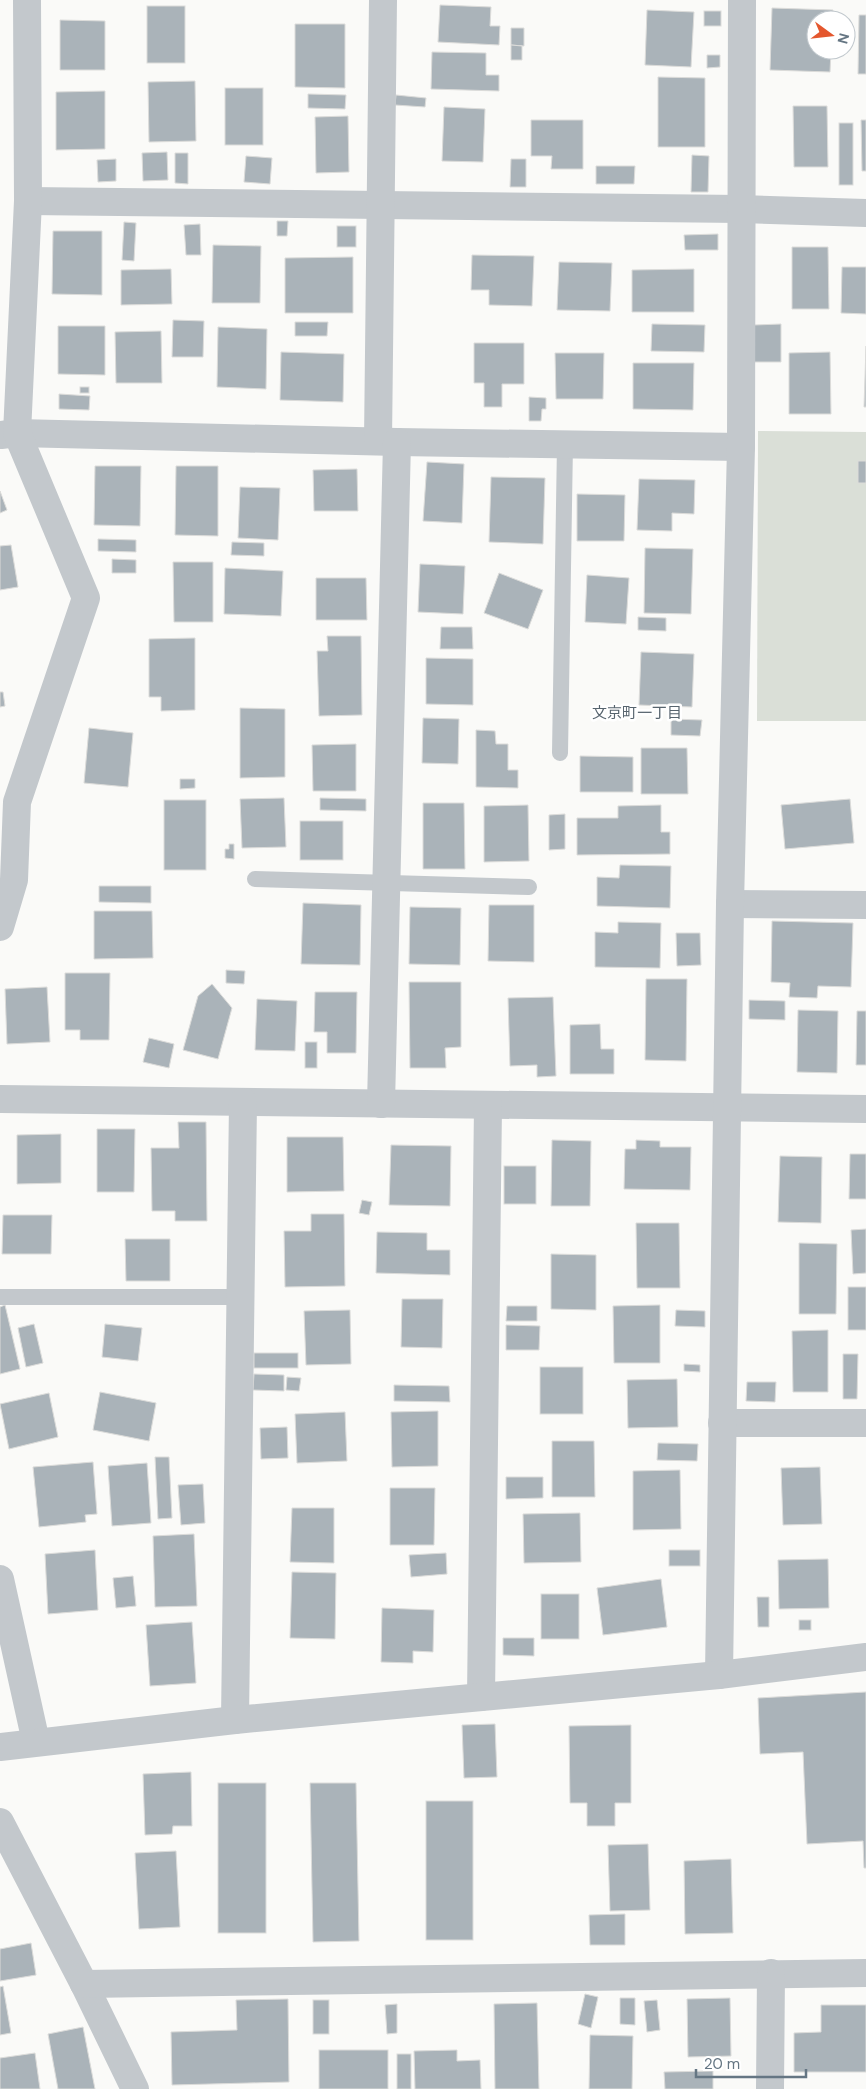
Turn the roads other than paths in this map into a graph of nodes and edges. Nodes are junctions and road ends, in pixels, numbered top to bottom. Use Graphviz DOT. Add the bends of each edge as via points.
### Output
graph roads {
  1 [pos="27,0"];
  2 [pos="383,0"];
  3 [pos="742,0"];
  4 [pos="28,201"];
  5 [pos="380,206"];
  6 [pos="741,209"];
  7 [pos="866,213"];
  8 [pos="8,434"];
  9 [pos="387,442"];
  10 [pos="564,444"];
  11 [pos="741,447"];
  12 [pos="560,753"];
  13 [pos="255,879"];
  14 [pos="386,884"];
  15 [pos="529,887"];
  16 [pos="730,904"];
  17 [pos="866,905"];
  18 [pos="0,927"];
  19 [pos="0,1099"];
  20 [pos="243,1102"];
  21 [pos="381,1104"];
  22 [pos="488,1105"];
  23 [pos="728,1107"];
  24 [pos="866,1109"];
  25 [pos="0,1297"];
  26 [pos="241,1297"];
  27 [pos="722,1423"];
  28 [pos="866,1423"];
  29 [pos="0,1579"];
  30 [pos="866,1656"];
  31 [pos="719,1675"];
  32 [pos="481,1696"];
  33 [pos="235,1720"];
  34 [pos="36,1742"];
  35 [pos="0,1747"];
  36 [pos="0,1822"];
  37 [pos="771,1973"];
  38 [pos="866,1973"];
  39 [pos="84,1984"];
  40 [pos="135,2089"];
  41 [pos="770,2089"];
  1 -- 4 [label="street"];
  2 -- 5 [label="street"];
  3 -- 6 [label="street"];
  4 -- 5 [label="street"];
  4 -- 8 [label="street"];
  5 -- 6 [label="street"];
  5 -- 9 [label="street"];
  6 -- 7 [label="street"];
  6 -- 11 [label="street"];
  8 -- 9 [label="street"];
  8 -- 18 [label="street" via="86,598 17,802 14,880"];
  9 -- 10 [label="street"];
  9 -- 14 [label="street"];
  10 -- 11 [label="street"];
  10 -- 12 [label="lane"];
  11 -- 16 [label="street"];
  13 -- 14 [label="lane"];
  14 -- 15 [label="lane"];
  14 -- 21 [label="street"];
  16 -- 17 [label="street"];
  16 -- 23 [label="street"];
  19 -- 20 [label="street"];
  20 -- 21 [label="street"];
  20 -- 26 [label="street"];
  21 -- 22 [label="street"];
  22 -- 23 [label="street"];
  22 -- 32 [label="street"];
  23 -- 24 [label="street"];
  23 -- 27 [label="street"];
  25 -- 26 [label="lane"];
  26 -- 33 [label="street"];
  27 -- 28 [label="street"];
  27 -- 31 [label="street"];
  29 -- 34 [label="street"];
  30 -- 31 [label="street"];
  31 -- 32 [label="street"];
  32 -- 33 [label="street"];
  33 -- 34 [label="street"];
  34 -- 35 [label="street"];
  36 -- 39 [label="street"];
  37 -- 38 [label="street"];
  37 -- 39 [label="street"];
  37 -- 41 [label="street"];
  39 -- 40 [label="street"];
}
